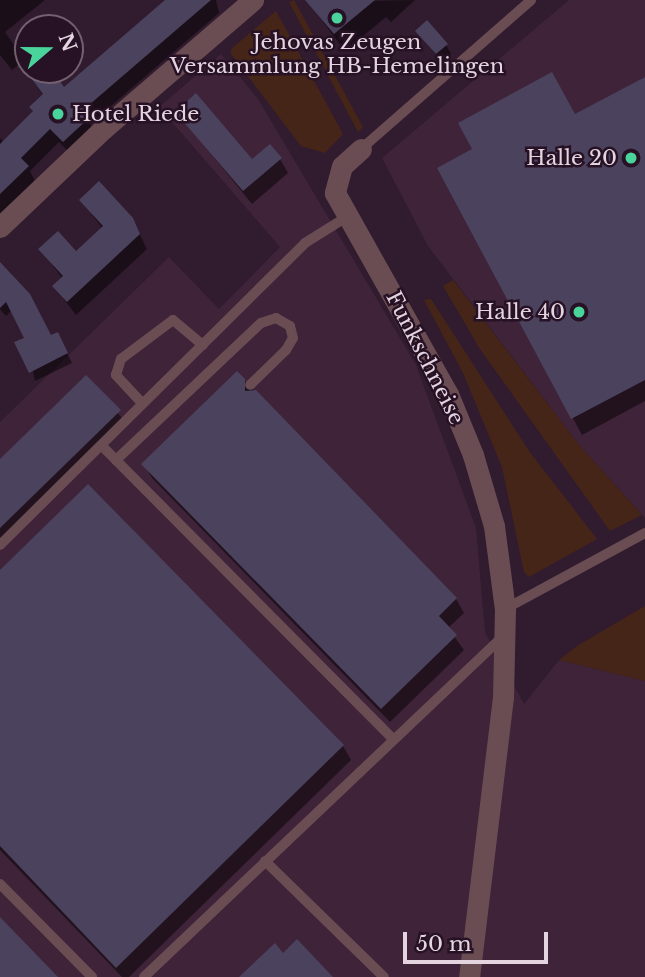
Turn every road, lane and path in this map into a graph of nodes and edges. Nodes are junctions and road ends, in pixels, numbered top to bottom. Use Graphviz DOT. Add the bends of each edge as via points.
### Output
graph roads {
  1 [pos="253,0"];
  2 [pos="531,0"];
  3 [pos="361,149"];
  4 [pos="348,216"];
  5 [pos="0,227"];
  6 [pos="202,345"];
  7 [pos="250,385"];
  8 [pos="141,402"];
  9 [pos="102,446"];
  10 [pos="116,460"];
  11 [pos="645,533"];
  12 [pos="0,545"];
  13 [pos="505,609"];
  14 [pos="504,635"];
  15 [pos="392,738"];
  16 [pos="265,861"];
  17 [pos="0,884"];
  18 [pos="92,977"];
  19 [pos="144,977"];
  20 [pos="384,977"];
  21 [pos="469,977"];
  1 -- 5 [label="street" via="103,129"];
  2 -- 3 [label="lane, Funkschneise"];
  3 -- 4 [label="street, Funkschneise" via="342,166 335,193"];
  4 -- 6 [label="lane" via="304,243"];
  4 -- 13 [label="street, Funkschneise" via="448,394 473,455 494,526"];
  6 -- 8 [label="lane"];
  6 -- 8 [label="lane" via="173,320 121,359 116,375"];
  7 -- 10 [label="lane" via="293,338 290,326 276,318 261,323"];
  8 -- 9 [label="lane" via="138,412"];
  9 -- 10 [label="lane"];
  9 -- 12 [label="lane"];
  10 -- 15 [label="lane"];
  11 -- 13 [label="lane"];
  13 -- 14 [label="street, Funkschneise"];
  14 -- 15 [label="lane"];
  14 -- 21 [label="street, Funkschneise" via="499,735"];
  15 -- 16 [label="lane"];
  16 -- 19 [label="lane"];
  16 -- 20 [label="lane"];
  17 -- 18 [label="lane"];
}
